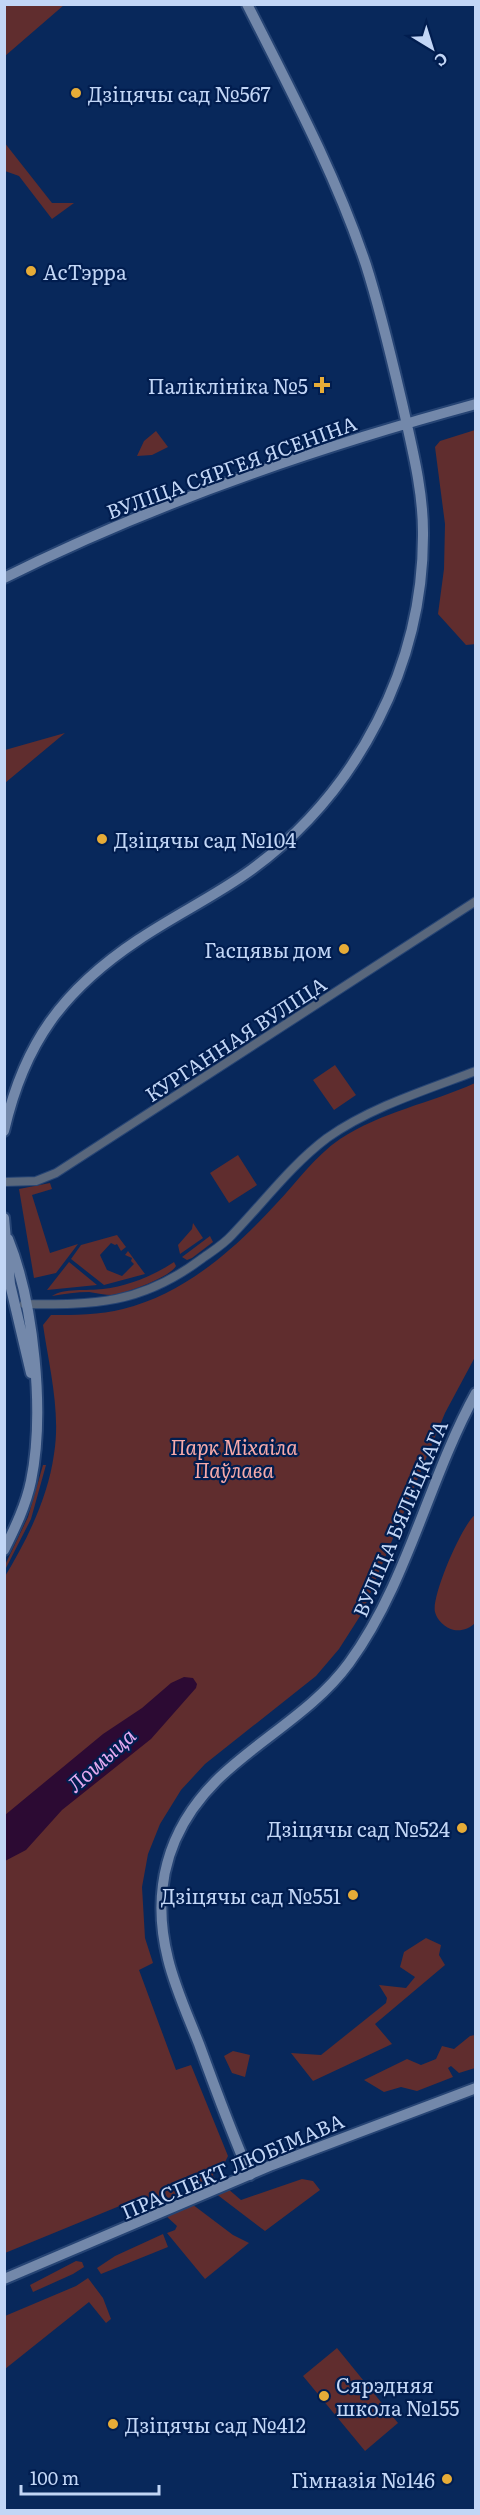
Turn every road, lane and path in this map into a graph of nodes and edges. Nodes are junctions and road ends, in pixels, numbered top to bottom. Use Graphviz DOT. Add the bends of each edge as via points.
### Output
graph roads {
  1 [pos="247,4"];
  2 [pos="476,404"];
  3 [pos="407,423"];
  4 [pos="4,578"];
  5 [pos="476,900"];
  6 [pos="476,1071"];
  7 [pos="4,1131"];
  8 [pos="4,1182"];
  9 [pos="4,1218"];
  10 [pos="20,1304"];
  11 [pos="476,1393"];
  12 [pos="4,1550"];
  13 [pos="476,2088"];
  14 [pos="250,2175"];
  15 [pos="4,2279"];
  1 -- 3 [label="street" via="305,119 355,237"];
  2 -- 3 [label="street, ВУЛІЦА СЯРГЕЯ ЯСЕНІНА"];
  3 -- 4 [label="street, ВУЛІЦА СЯРГЕЯ ЯСЕНІНА" via="204,492 87,539"];
  3 -- 7 [label="street" via="422,508 421,572 406,652 373,732 333,793 292,836 224,888 110,959 54,1013 33,1048"];
  5 -- 8 [label="street, КУРГАННАЯ ВУЛІЦА" via="56,1173 36,1181"];
  6 -- 10 [label="street" via="368,1115 327,1139 304,1157 230,1238 169,1281 129,1298 106,1302"];
  9 -- 10 [label="street" via="16,1260"];
  10 -- 12 [label="street" via="35,1357 36,1430 31,1480"];
  11 -- 14 [label="street, ВУЛІЦА БЯЛЕЦКАГА" via="458,1426 387,1600 364,1641 324,1692 203,1794 180,1827 169,1852 161,1918 168,1961"];
  13 -- 14 [label="street, ПРАСПЕКТ ЛЮБІМАВА"];
  14 -- 15 [label="street, ПРАСПЕКТ ЛЮБІМАВА"];
}
